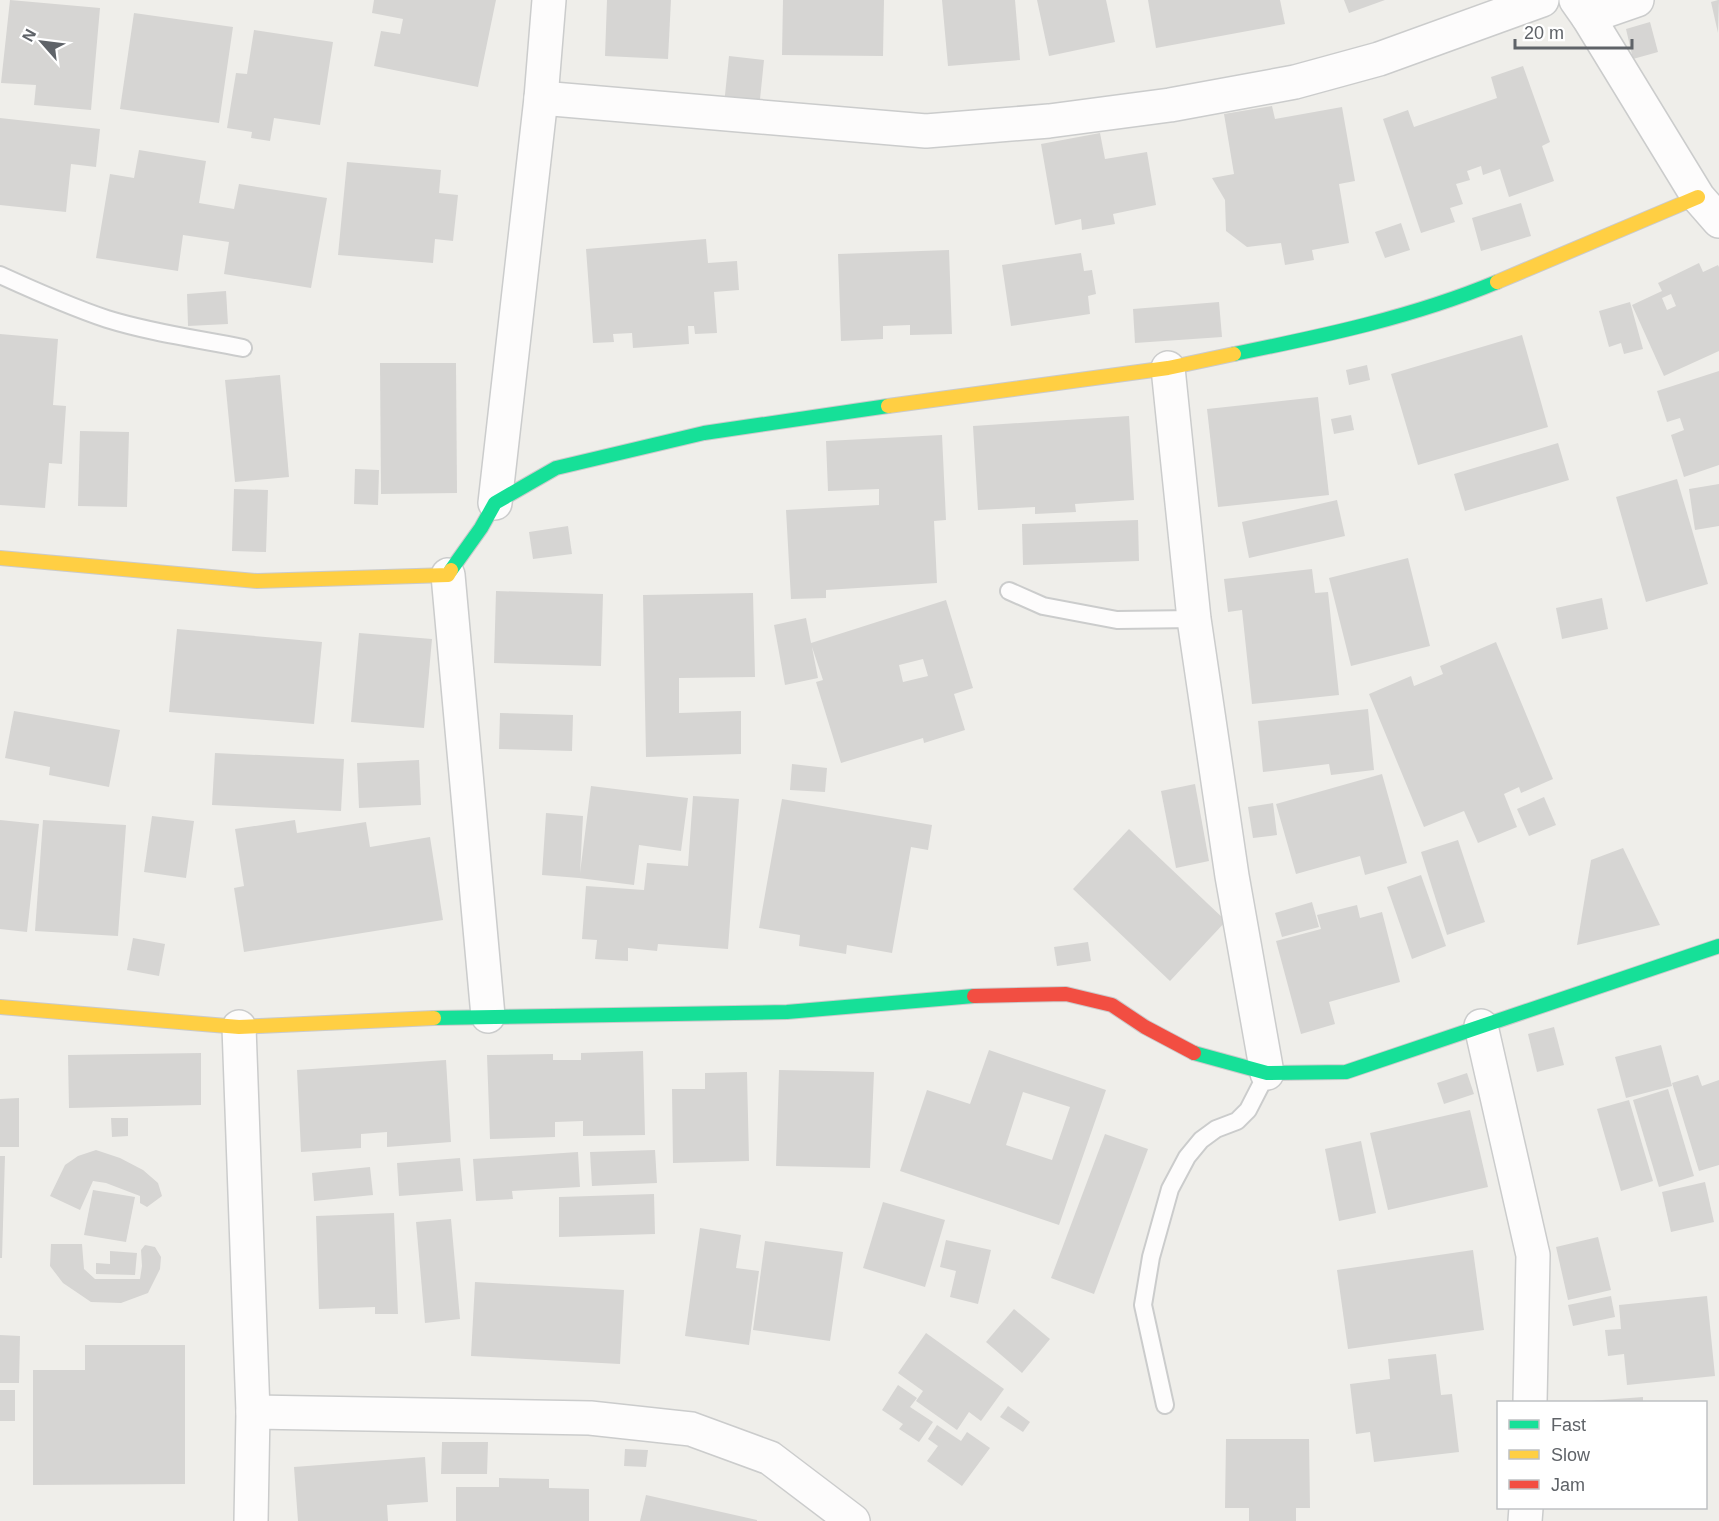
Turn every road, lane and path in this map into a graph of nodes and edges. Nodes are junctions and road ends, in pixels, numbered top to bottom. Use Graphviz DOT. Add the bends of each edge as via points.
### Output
graph roads {
  1 [pos="549,0"];
  2 [pos="1542,0"];
  3 [pos="1637,0"];
  4 [pos="1582,9"];
  5 [pos="541,98"];
  6 [pos="1698,197"];
  7 [pos="1719,221"];
  8 [pos="0,275"];
  9 [pos="243,348"];
  10 [pos="1168,368"];
  11 [pos="495,503"];
  12 [pos="0,558"];
  13 [pos="448,576"];
  14 [pos="1009,591"];
  15 [pos="1194,619"];
  16 [pos="1719,946"];
  17 [pos="0,1007"];
  18 [pos="488,1016"];
  19 [pos="1481,1026"];
  20 [pos="238,1027"];
  21 [pos="1267,1073"];
  22 [pos="1530,1401"];
  23 [pos="1165,1405"];
  24 [pos="253,1412"];
  25 [pos="251,1521"];
  26 [pos="853,1521"];
  1 -- 5 [label="street"];
  2 -- 5 [label="street" via="1379,59 1295,82 1170,105 1049,121 926,131"];
  3 -- 4 [label="street"];
  4 -- 6 [label="street"];
  5 -- 11 [label="street"];
  6 -- 7 [label="street"];
  6 -- 10 [label="street" via="1468,294 1337,333"];
  8 -- 9 [label="lane" via="107,318 151,331"];
  10 -- 11 [label="street" via="704,433 556,468"];
  10 -- 15 [label="street"];
  11 -- 13 [label="street"];
  12 -- 13 [label="street" via="257,581"];
  13 -- 18 [label="street"];
  14 -- 15 [label="lane" via="1042,606 1117,620"];
  15 -- 21 [label="street" via="1232,876"];
  16 -- 19 [label="street"];
  17 -- 20 [label="street"];
  18 -- 20 [label="street"];
  18 -- 21 [label="street" via="787,1012 992,995 1066,993 1112,1005 1196,1054"];
  19 -- 21 [label="street" via="1346,1072"];
  19 -- 22 [label="street" via="1533,1255"];
  20 -- 24 [label="street"];
  21 -- 23 [label="lane" via="1248,1110 1237,1121 1201,1140 1187,1156 1170,1189 1151,1257 1143,1305"];
  24 -- 25 [label="street"];
  24 -- 26 [label="street" via="590,1418 691,1429 770,1458"];
}
